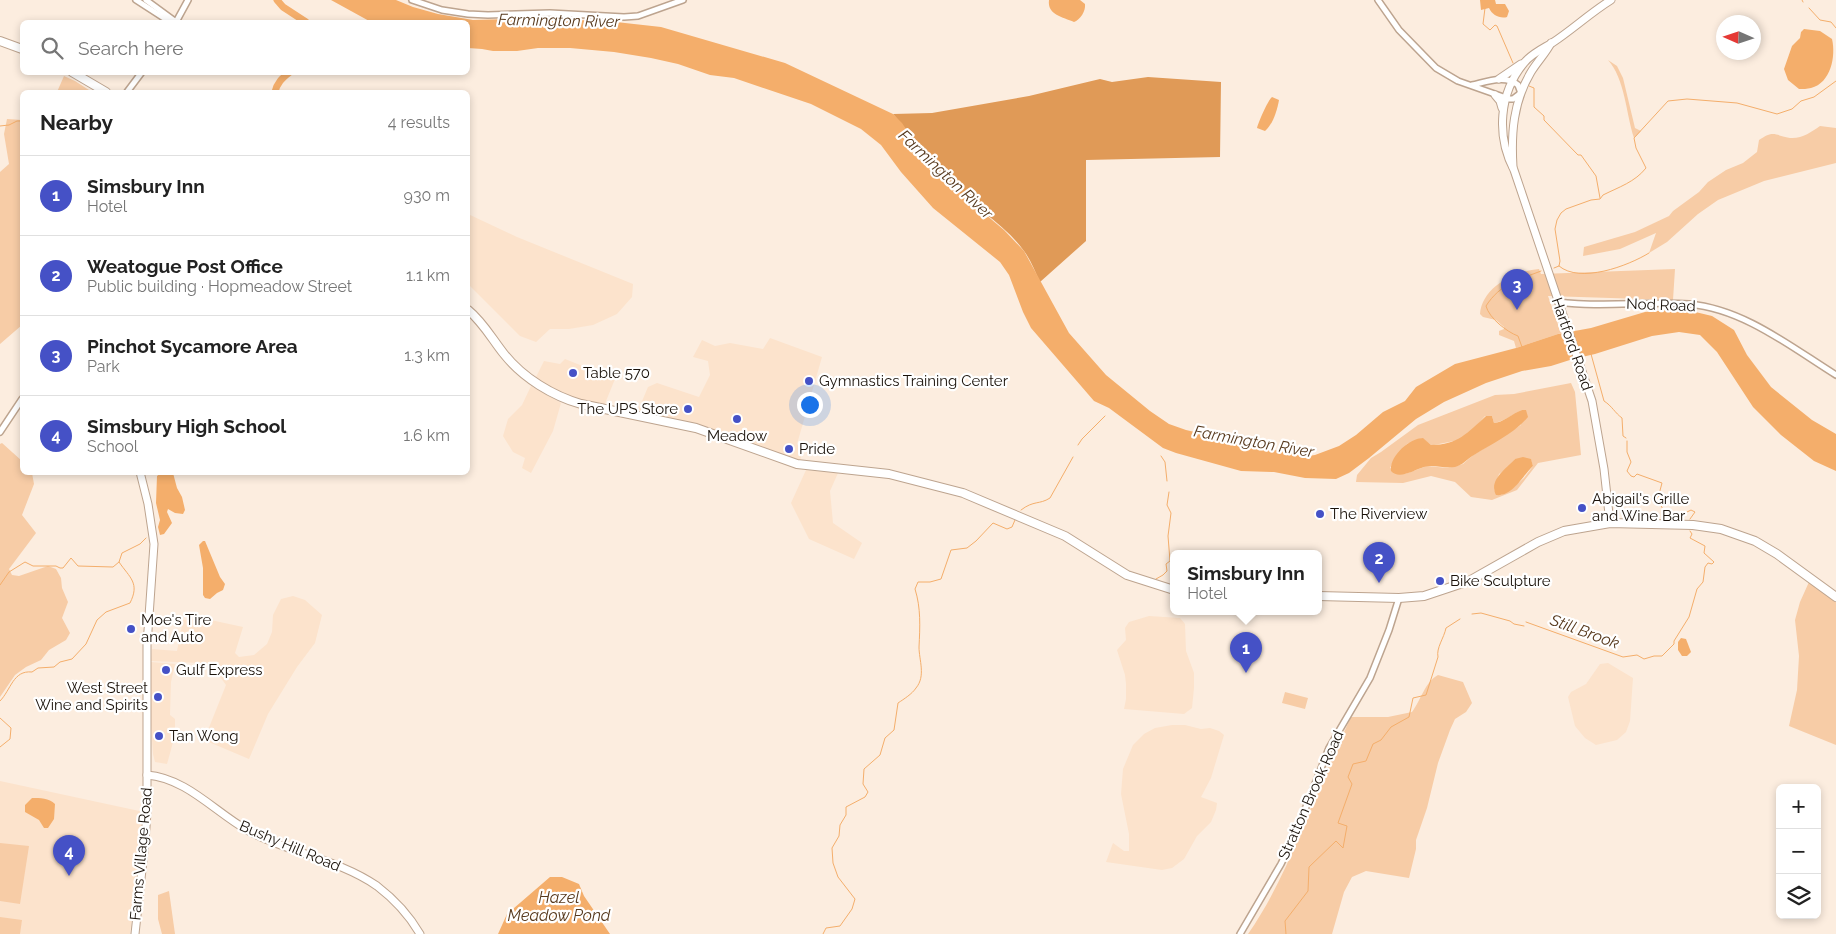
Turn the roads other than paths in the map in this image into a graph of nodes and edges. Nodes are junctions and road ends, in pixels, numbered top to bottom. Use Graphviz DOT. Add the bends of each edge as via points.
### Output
graph roads {
  1 [pos="136,0"];
  2 [pos="146,0"];
  3 [pos="188,0"];
  4 [pos="412,0"];
  5 [pos="684,0"];
  6 [pos="1378,0"];
  7 [pos="1611,0"];
  8 [pos="167,20"];
  9 [pos="173,20"];
  10 [pos="177,20"];
  11 [pos="0,41"];
  12 [pos="1552,43"];
  13 [pos="20,48"];
  14 [pos="1525,61"];
  15 [pos="77,75"];
  16 [pos="140,75"];
  17 [pos="1499,79"];
  18 [pos="1512,81"];
  19 [pos="1472,85"];
  20 [pos="103,90"];
  21 [pos="128,90"];
  22 [pos="1521,93"];
  23 [pos="1495,95"];
  24 [pos="1505,98"];
  25 [pos="1503,110"];
  26 [pos="1514,170"];
  27 [pos="1558,302"];
  28 [pos="470,312"];
  29 [pos="1836,375"];
  30 [pos="20,402"];
  31 [pos="0,432"];
  32 [pos="141,475"];
  33 [pos="1610,523"];
  34 [pos="1170,589"];
  35 [pos="1322,596"];
  36 [pos="1836,597"];
  37 [pos="1399,598"];
  38 [pos="147,775"];
  39 [pos="135,934"];
  40 [pos="420,934"];
  41 [pos="1240,934"];
  1 -- 8 [label="street"];
  2 -- 9 [label="street"];
  3 -- 10 [label="street"];
  4 -- 5 [label="street" via="468,14 550,13 624,17 638,16"];
  6 -- 19 [label="street" via="1399,30 1436,68"];
  7 -- 12 [label="main road, Hartford Road"];
  11 -- 13 [label="highway"];
  12 -- 14 [label="main road, Hartford Road"];
  12 -- 22 [label="main road, Hartford Road"];
  14 -- 17 [label="main road"];
  14 -- 18 [label="main road, Hartford Road"];
  15 -- 20 [label="highway"];
  16 -- 21 [label="street"];
  17 -- 18 [label="street"];
  17 -- 19 [label="street"];
  18 -- 22 [label="street"];
  18 -- 24 [label="main road, Hartford Road"];
  19 -- 23 [label="street"];
  22 -- 24 [label="street"];
  22 -- 26 [label="main road, Hartford Road" via="1514,117"];
  23 -- 24 [label="street"];
  23 -- 25 [label="main road"];
  24 -- 25 [label="main road, Hartford Road"];
  25 -- 26 [label="main road, Hartford Road" via="1504,143"];
  26 -- 27 [label="main road, Hartford Road"];
  27 -- 29 [label="street, Nod Road" via="1667,303 1711,309 1764,328"];
  27 -- 33 [label="main road, Hartford Road" via="1594,413"];
  28 -- 34 [label="highway" via="512,362 539,384 564,398 696,428 797,464 889,474 963,493 1066,536 1127,575"];
  30 -- 31 [label="street"];
  32 -- 38 [label="main road, Farms Village Road" via="154,544 147,645"];
  33 -- 36 [label="highway" via="1721,529 1755,541 1777,554"];
  33 -- 37 [label="highway" via="1564,531 1460,585 1424,596"];
  35 -- 37 [label="highway"];
  37 -- 41 [label="street, Stratton Brook Road" via="1370,678 1329,748 1296,835"];
  38 -- 39 [label="main road, Farms Village Road" via="146,842"];
  38 -- 40 [label="main road, Bushy Hill Road" via="182,786 257,835 362,877 399,905"];
}
